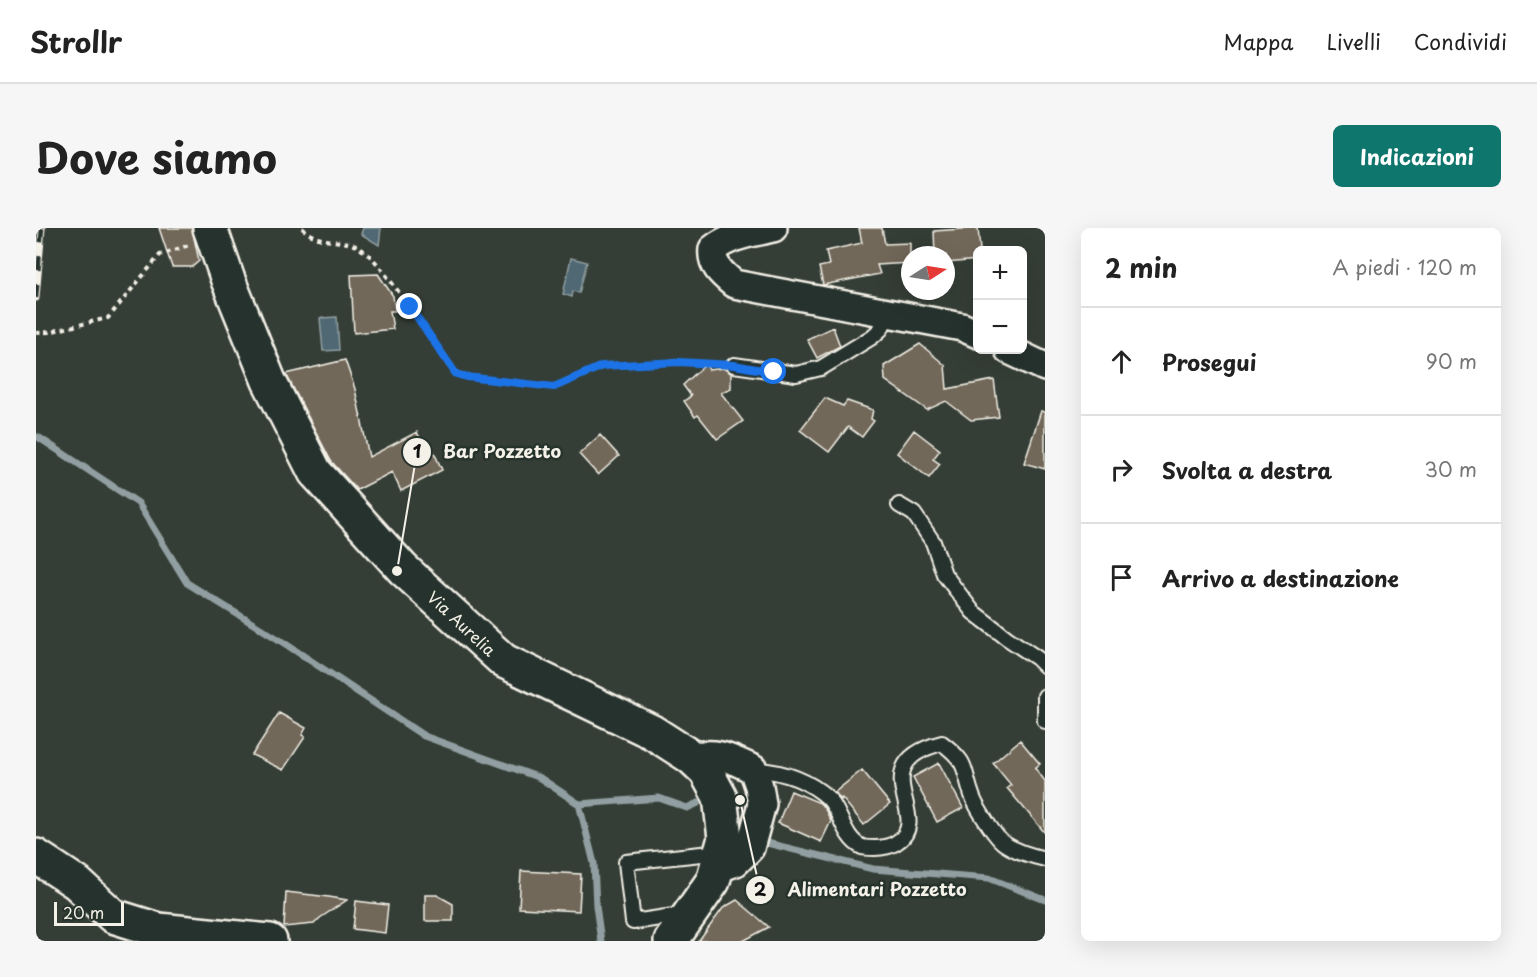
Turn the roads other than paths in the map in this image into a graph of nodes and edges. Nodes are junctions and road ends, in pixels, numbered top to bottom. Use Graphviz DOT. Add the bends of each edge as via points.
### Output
graph roads {
  1 [pos="773,228"];
  2 [pos="211,232"];
  3 [pos="888,314"];
  4 [pos="973,332"];
  5 [pos="1017,354"];
  6 [pos="734,365"];
  7 [pos="1045,367"];
  8 [pos="899,505"];
  9 [pos="1045,666"];
  10 [pos="1045,696"];
  11 [pos="1045,721"];
  12 [pos="692,757"];
  13 [pos="753,769"];
  14 [pos="728,852"];
  15 [pos="36,856"];
  16 [pos="1045,859"];
  17 [pos="692,913"];
  18 [pos="270,941"];
  19 [pos="671,941"];
  1 -- 3 [label="street" via="744,234 713,249 712,258 720,272 734,285"];
  2 -- 12 [label="main road, Via Aurelia" via="269,381 315,472 403,569 504,661 651,732"];
  3 -- 4 [label="street"];
  3 -- 6 [label="lane" via="872,337 821,368 796,374"];
  5 -- 7 [label="street"];
  8 -- 9 [label="lane" via="914,514 933,542 944,574 973,612"];
  10 -- 11 [label="lane"];
  12 -- 13 [label="street" via="709,753"];
  12 -- 14 [label="main road, Via Aurelia" via="706,771 720,797"];
  13 -- 14 [label="street" via="762,804 758,823"];
  13 -- 16 [label="lane" via="772,771 811,785 830,800 850,837 862,847 881,848 898,842 908,830 902,771 909,758 923,747 942,743 955,752 965,767 974,800 1004,843"];
  14 -- 17 [label="main road"];
  14 -- 17 [label="lane" via="626,862 633,922"];
  15 -- 18 [label="main road" via="77,883 113,915 158,930"];
  17 -- 19 [label="main road"];
}
